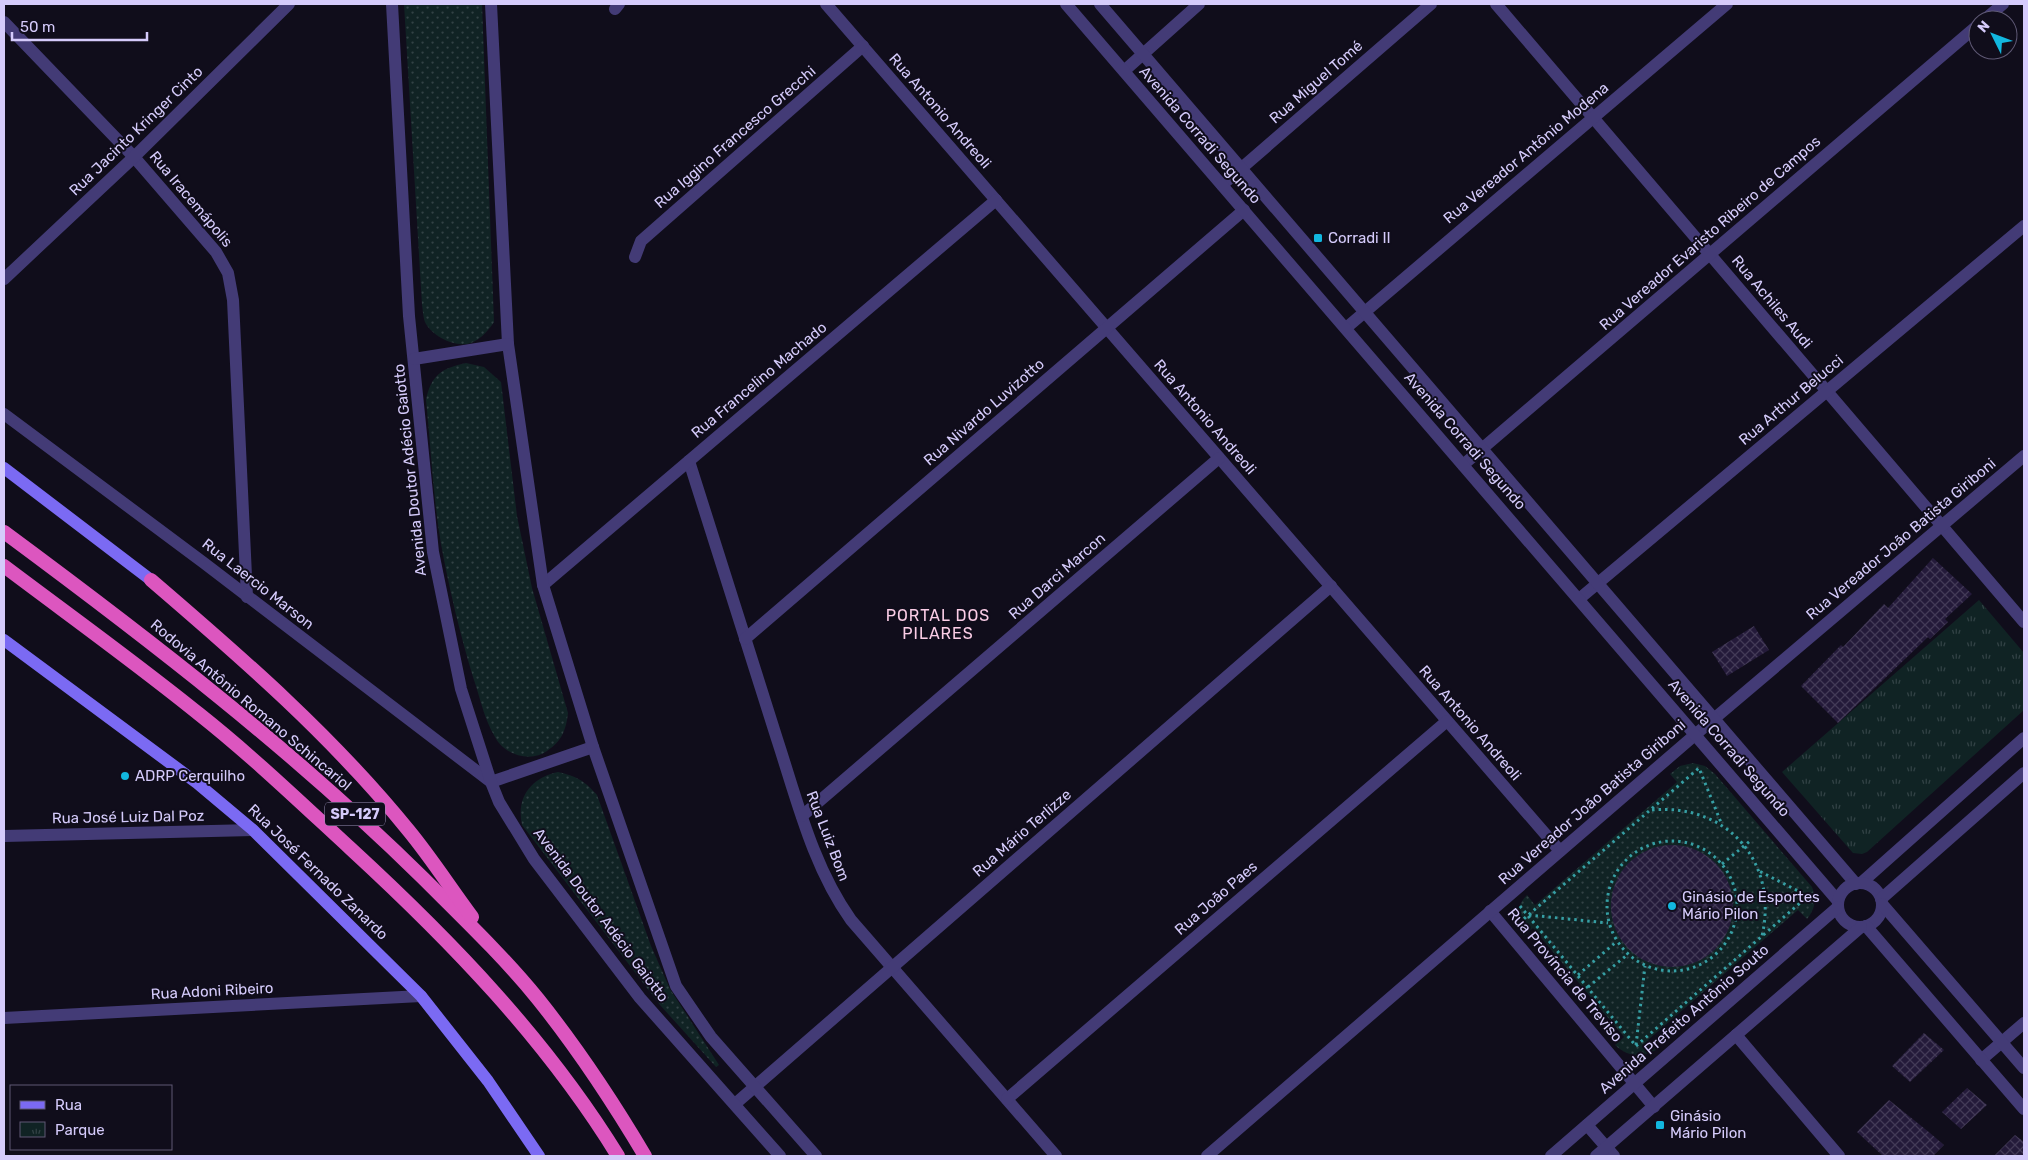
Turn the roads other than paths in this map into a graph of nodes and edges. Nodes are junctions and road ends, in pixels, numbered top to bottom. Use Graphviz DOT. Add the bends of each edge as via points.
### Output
graph roads {
  1 [pos="289,4"];
  2 [pos="392,4"];
  3 [pos="491,4"];
  4 [pos="826,4"];
  5 [pos="1066,4"];
  6 [pos="1100,4"];
  7 [pos="1199,4"];
  8 [pos="1431,4"];
  9 [pos="1496,4"];
  10 [pos="1727,4"];
  11 [pos="4,22"];
  12 [pos="1968,34"];
  13 [pos="863,46"];
  14 [pos="1143,54"];
  15 [pos="1124,71"];
  16 [pos="1593,118"];
  17 [pos="134,157"];
  18 [pos="1242,168"];
  19 [pos="1222,185"];
  20 [pos="996,200"];
  21 [pos="1244,210"];
  22 [pos="2024,226"];
  23 [pos="1710,254"];
  24 [pos="635,257"];
  25 [pos="4,279"];
  26 [pos="1366,311"];
  27 [pos="1107,328"];
  28 [pos="1346,328"];
  29 [pos="508,344"];
  30 [pos="414,360"];
  31 [pos="1826,392"];
  32 [pos="4,414"];
  33 [pos="1483,448"];
  34 [pos="2024,456"];
  35 [pos="1219,458"];
  36 [pos="689,461"];
  37 [pos="1463,465"];
  38 [pos="4,468"];
  39 [pos="1942,526"];
  40 [pos="4,532"];
  41 [pos="4,566"];
  42 [pos="151,580"];
  43 [pos="1598,583"];
  44 [pos="544,585"];
  45 [pos="1330,586"];
  46 [pos="247,597"];
  47 [pos="1579,599"];
  48 [pos="2024,622"];
  49 [pos="745,639"];
  50 [pos="4,640"];
  51 [pos="1714,718"];
  52 [pos="1447,721"];
  53 [pos="1696,734"];
  54 [pos="2024,738"];
  55 [pos="593,747"];
  56 [pos="2024,773"];
  57 [pos="491,782"];
  58 [pos="802,816"];
  59 [pos="253,830"];
  60 [pos="4,836"];
  61 [pos="1560,851"];
  62 [pos="1858,883"];
  63 [pos="1881,902"];
  64 [pos="1838,904"];
  65 [pos="1490,911"];
  66 [pos="1863,927"];
  67 [pos="496,950"];
  68 [pos="893,967"];
  69 [pos="421,996"];
  70 [pos="4,1018"];
  71 [pos="2024,1023"];
  72 [pos="1736,1035"];
  73 [pos="2002,1042"];
  74 [pos="1981,1060"];
  75 [pos="2024,1068"];
  76 [pos="1634,1084"];
  77 [pos="755,1086"];
  78 [pos="1007,1099"];
  79 [pos="735,1104"];
  80 [pos="1654,1106"];
  81 [pos="2024,1109"];
  82 [pos="1587,1125"];
  83 [pos="1610,1152"];
  84 [pos="539,1156"];
  85 [pos="618,1156"];
  86 [pos="645,1156"];
  87 [pos="780,1156"];
  88 [pos="816,1156"];
  89 [pos="1056,1156"];
  90 [pos="1207,1156"];
  91 [pos="1551,1156"];
  92 [pos="1596,1156"];
  93 [pos="1839,1156"];
  1 -- 17 [label="street, Rua Jacinto Kringer Cinto"];
  2 -- 30 [label="street, Avenida Doutor Adécio Gaiotto"];
  3 -- 29 [label="street, Avenida Doutor Adécio Gaiotto"];
  4 -- 13 [label="street, Rua Antonio Andreoli"];
  5 -- 15 [label="street, Avenida Corradi Segundo"];
  6 -- 14 [label="street, Avenida Corradi Segundo"];
  7 -- 14 [label="street"];
  8 -- 18 [label="street, Rua Miguel Tomé"];
  9 -- 16 [label="street, Rua Achiles Audi"];
  10 -- 16 [label="street, Rua Vereador Antônio Modena"];
  11 -- 17 [label="street, Rua Iracemápolis"];
  12 -- 23 [label="street, Rua Vereador Evaristo Ribeiro de Campos"];
  13 -- 20 [label="street, Rua Antonio Andreoli"];
  13 -- 24 [label="street, Rua Iggino Francesco Grecchi" via="641,241"];
  14 -- 15 [label="street"];
  14 -- 18 [label="street, Avenida Corradi Segundo"];
  15 -- 19 [label="street, Avenida Corradi Segundo"];
  16 -- 23 [label="street, Rua Achiles Audi"];
  16 -- 26 [label="street, Rua Vereador Antônio Modena"];
  17 -- 25 [label="street, Rua Jacinto Kringer Cinto"];
  17 -- 46 [label="street, Rua Iracemápolis" via="216,252 228,273 233,300"];
  18 -- 19 [label="street, Rua Miguel Tomé"];
  18 -- 26 [label="street, Avenida Corradi Segundo"];
  19 -- 21 [label="street, Avenida Corradi Segundo"];
  20 -- 27 [label="street, Rua Antonio Andreoli"];
  20 -- 36 [label="street, Rua Francelino Machado"];
  21 -- 27 [label="street, Rua Nivardo Luvizotto"];
  21 -- 28 [label="street, Avenida Corradi Segundo"];
  22 -- 31 [label="street, Rua Arthur Belucci"];
  23 -- 31 [label="street, Rua Achiles Audi"];
  23 -- 33 [label="street, Rua Vereador Evaristo Ribeiro de Campos"];
  26 -- 28 [label="street, Rua Vereador Antônio Modena"];
  26 -- 33 [label="street, Avenida Corradi Segundo"];
  27 -- 35 [label="street, Rua Antonio Andreoli"];
  27 -- 49 [label="street, Rua Nivardo Luvizotto"];
  28 -- 37 [label="street, Avenida Corradi Segundo"];
  29 -- 30 [label="street"];
  29 -- 44 [label="street, Avenida Doutor Adécio Gaiotto"];
  30 -- 57 [label="street, Avenida Doutor Adécio Gaiotto" via="433,552 461,689"];
  31 -- 39 [label="street, Rua Achiles Audi"];
  31 -- 43 [label="street, Rua Arthur Belucci"];
  32 -- 46 [label="street, Rua Laercio Marson"];
  33 -- 37 [label="street, Rua Vereador Evaristo Ribeiro de Campos"];
  33 -- 43 [label="street, Avenida Corradi Segundo"];
  34 -- 39 [label="street, Rua Vereador João Batista Giriboni"];
  35 -- 45 [label="street, Rua Antonio Andreoli"];
  35 -- 58 [label="street, Rua Darci Marcon"];
  36 -- 44 [label="street, Rua Francelino Machado"];
  36 -- 49 [label="street, Rua Luiz Bom"];
  37 -- 47 [label="street, Avenida Corradi Segundo"];
  38 -- 42 [label="main road"];
  39 -- 48 [label="street, Rua Achiles Audi"];
  39 -- 51 [label="street, Rua Vereador João Batista Giriboni"];
  40 -- 67 [label="highway, Rodovia Antônio Romano Schincariol / SP-127" via="137,631 294,758"];
  41 -- 85 [label="highway, SP-127" via="200,715 382,877 513,1012 563,1074"];
  42 -- 67 [label="highway" via="260,674 336,749 410,832"];
  43 -- 47 [label="street, Rua Arthur Belucci"];
  43 -- 51 [label="street, Avenida Corradi Segundo"];
  44 -- 55 [label="street, Avenida Doutor Adécio Gaiotto"];
  45 -- 52 [label="street, Rua Antonio Andreoli"];
  45 -- 68 [label="street, Rua Mário Terlizze"];
  46 -- 57 [label="street, Rua Laercio Marson"];
  47 -- 53 [label="street, Avenida Corradi Segundo"];
  49 -- 58 [label="street, Rua Luiz Bom"];
  50 -- 59 [label="main road, Rua José Fernado Zanardo" via="197,783"];
  51 -- 53 [label="street, Rua Vereador João Batista Giriboni"];
  51 -- 62 [label="street, Avenida Corradi Segundo"];
  52 -- 61 [label="street, Rua Antonio Andreoli"];
  52 -- 78 [label="street, Rua João Paes"];
  53 -- 61 [label="street, Rua Vereador João Batista Giriboni"];
  53 -- 64 [label="street, Avenida Corradi Segundo"];
  54 -- 62 [label="street"];
  55 -- 57 [label="street"];
  55 -- 77 [label="street, Avenida Doutor Adécio Gaiotto" via="676,986 692,1013"];
  56 -- 63 [label="street"];
  57 -- 79 [label="street, Avenida Doutor Adécio Gaiotto" via="499,802 534,859 640,998"];
  58 -- 68 [label="street, Rua Luiz Bom" via="834,896"];
  59 -- 60 [label="street, Rua José Luiz Dal Poz"];
  59 -- 69 [label="main road, Rua José Fernado Zanardo"];
  61 -- 65 [label="street, Rua Vereador João Batista Giriboni"];
  62 -- 63 [label="street" via="1874,888"];
  62 -- 64 [label="street" via="1844,890"];
  63 -- 66 [label="street" via="1879,915"];
  63 -- 73 [label="street"];
  64 -- 66 [label="street" via="1839,914 1848,924"];
  64 -- 76 [label="street, Avenida Prefeito Antônio Souto"];
  65 -- 76 [label="street, Rua Província de Treviso"];
  65 -- 90 [label="street, Rua Vereador João Batista Giriboni"];
  66 -- 72 [label="street"];
  66 -- 74 [label="street"];
  67 -- 86 [label="highway, Rodovia Antônio Romano Schincariol / SP-127" via="585,1060"];
  68 -- 77 [label="street, Rua Mário Terlizze"];
  68 -- 78 [label="street, Rua Luiz Bom"];
  69 -- 70 [label="street, Rua Adoni Ribeiro"];
  69 -- 84 [label="main road, Rua José Fernado Zanardo" via="488,1081"];
  71 -- 73 [label="street"];
  72 -- 80 [label="street"];
  72 -- 93 [label="street"];
  73 -- 74 [label="street"];
  73 -- 75 [label="street"];
  74 -- 81 [label="street"];
  76 -- 80 [label="street, Rua Província de Treviso"];
  76 -- 82 [label="street, Avenida Prefeito Antônio Souto"];
  77 -- 79 [label="street, Rua Mário Terlizze"];
  77 -- 88 [label="street, Avenida Doutor Adécio Gaiotto"];
  78 -- 89 [label="street, Rua Luiz Bom"];
  79 -- 87 [label="street, Avenida Doutor Adécio Gaiotto"];
  80 -- 83 [label="street"];
  82 -- 83 [label="street"];
  82 -- 91 [label="street, Avenida Prefeito Antônio Souto"];
  83 -- 92 [label="street"];
}
